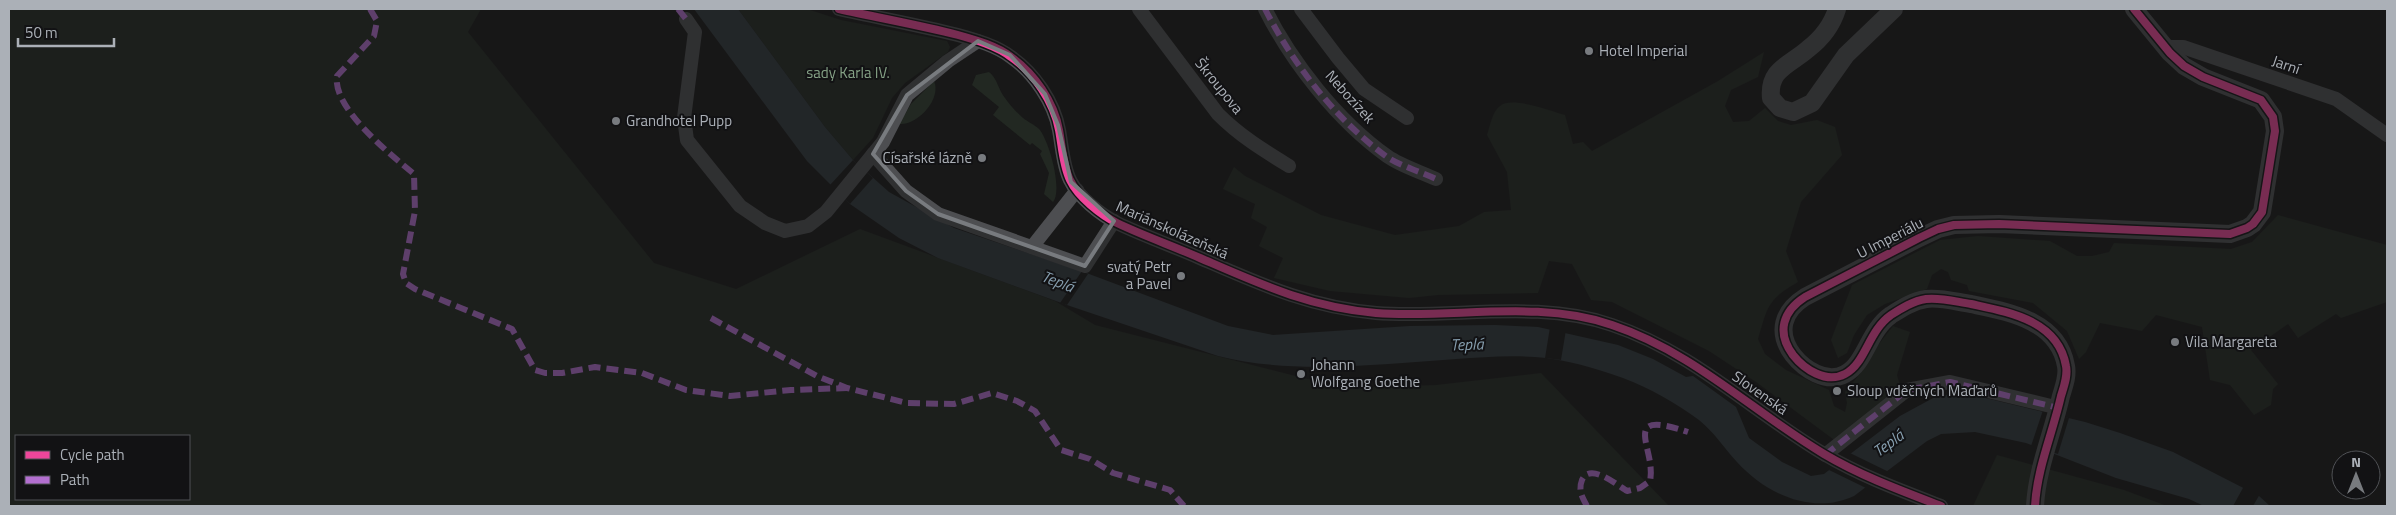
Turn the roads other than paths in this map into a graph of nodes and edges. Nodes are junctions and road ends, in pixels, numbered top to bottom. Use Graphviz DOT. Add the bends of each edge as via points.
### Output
graph roads {
  1 [pos="839,9"];
  2 [pos="1139,9"];
  3 [pos="1265,9"];
  4 [pos="1301,9"];
  5 [pos="1837,9"];
  6 [pos="1894,9"];
  7 [pos="2134,9"];
  8 [pos="686,19"];
  9 [pos="978,41"];
  10 [pos="2165,47"];
  11 [pos="1407,118"];
  12 [pos="2387,135"];
  13 [pos="873,154"];
  14 [pos="1290,166"];
  15 [pos="1436,179"];
  16 [pos="1077,190"];
  17 [pos="1114,221"];
  18 [pos="1032,247"];
  19 [pos="1560,314"];
  20 [pos="2058,411"];
  21 [pos="1825,455"];
  22 [pos="1941,506"];
  23 [pos="2036,506"];
  1 -- 9 [label="street, Mariánskolázeňská"];
  2 -- 14 [label="street, Škroupova" via="1231,127"];
  3 -- 15 [label="street, Nebozízek" via="1288,48 1325,98 1351,126 1388,158"];
  4 -- 11 [label="street, Nebozízek" via="1364,89"];
  5 -- 6 [label="street" via="1819,39 1778,70 1773,78 1771,98 1780,108 1793,112 1812,103 1846,55"];
  7 -- 10 [label="street, U Imperiálu"];
  8 -- 13 [label="street" via="695,32 684,118 687,140 740,206 785,231 808,226 826,212"];
  9 -- 13 [label="street" via="907,95 884,142"];
  9 -- 16 [label="street, Mariánskolázeňská" via="1010,55 1044,94 1058,126 1068,176"];
  10 -- 12 [label="street, Jarní" via="2184,48 2336,99"];
  10 -- 20 [label="street, U Imperiálu" via="2192,72 2261,100 2273,117 2275,131 2263,205 2253,224 2230,234 1954,225 1919,238 1805,297 1790,309 1784,322 1785,340 1799,364 1821,376 1836,376 1845,374 1859,361 1878,326 1916,302 1936,299 2013,312 2036,324 2060,348 2066,373"];
  13 -- 18 [label="street" via="906,191 938,214"];
  16 -- 17 [label="street, Mariánskolázeňská"];
  16 -- 18 [label="street"];
  17 -- 18 [label="street" via="1085,266"];
  17 -- 19 [label="street, Mariánskolázeňská" via="1284,294 1323,306 1409,314"];
  19 -- 21 [label="street, Slovenská" via="1611,324 1691,362"];
  20 -- 21 [label="street" via="1950,382 1906,390"];
  20 -- 23 [label="street, U Imperiálu" via="2046,451"];
  21 -- 22 [label="street, Slovenská" via="1879,482"];
}
